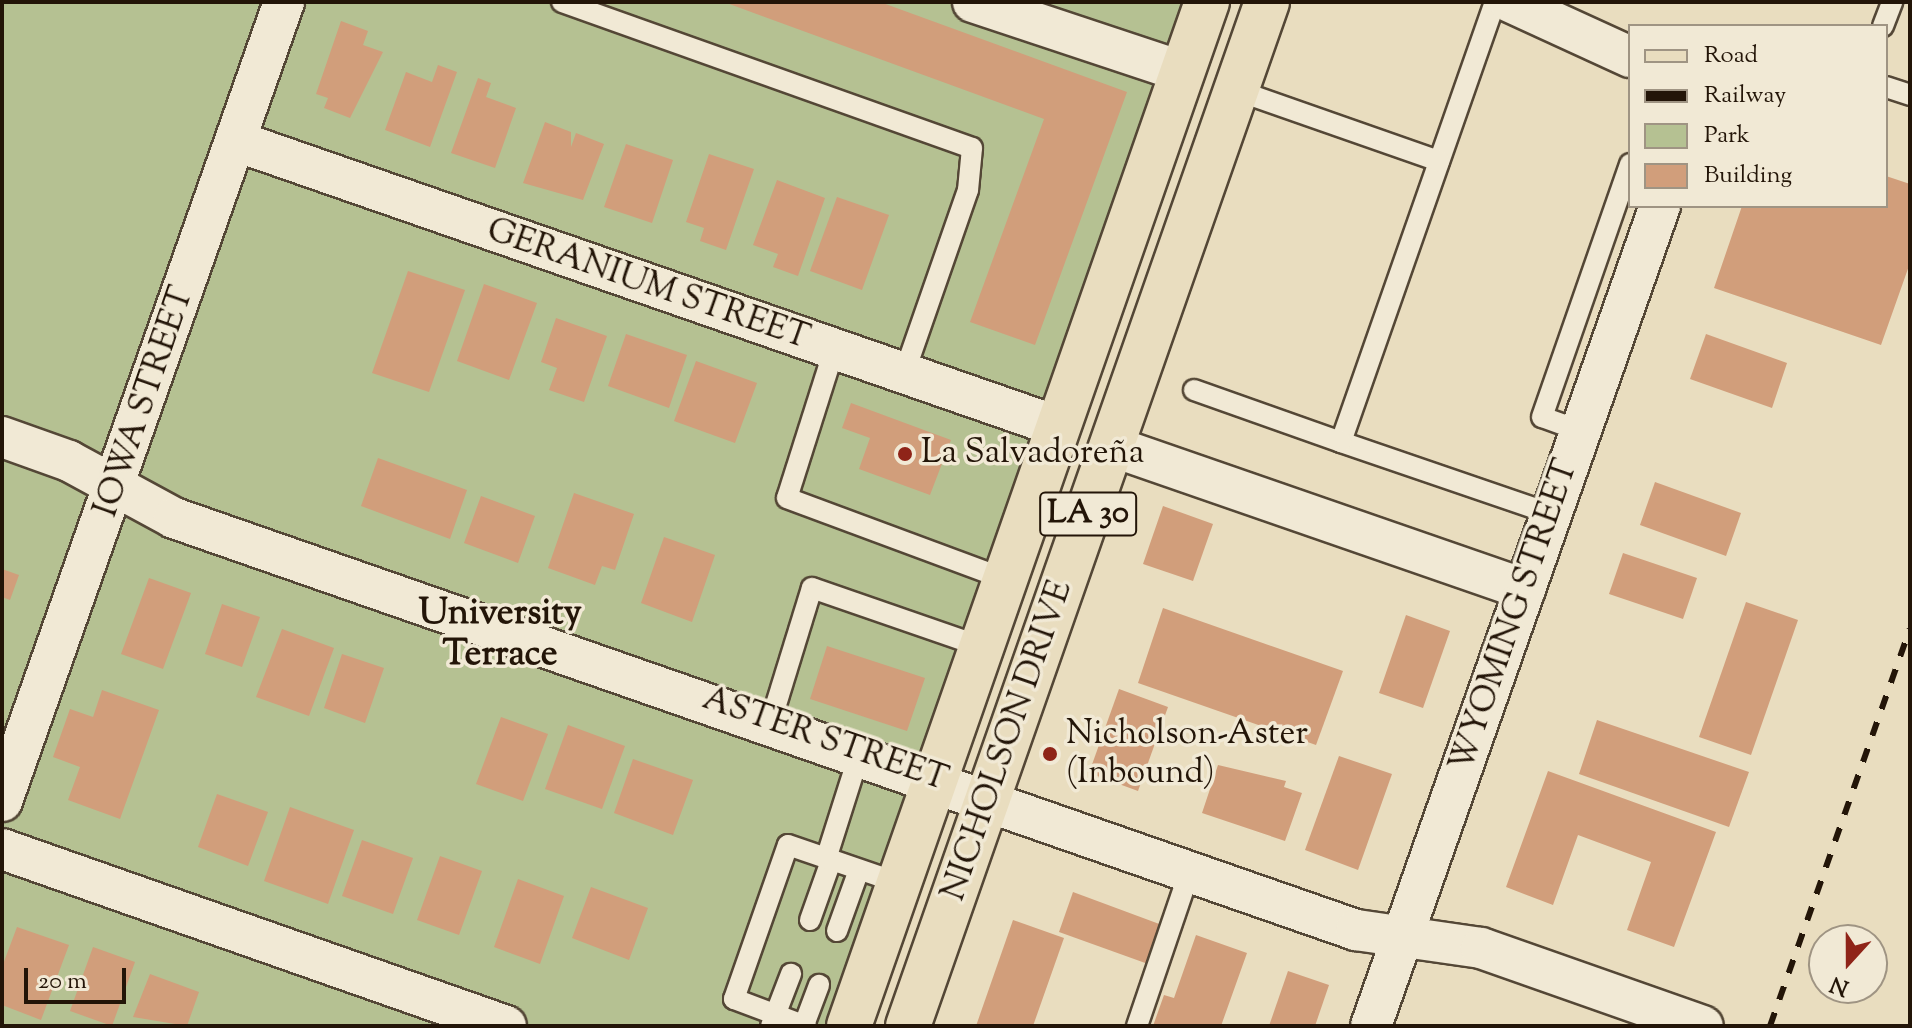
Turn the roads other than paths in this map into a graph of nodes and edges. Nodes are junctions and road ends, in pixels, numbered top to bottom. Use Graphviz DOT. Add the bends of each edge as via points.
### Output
graph roads {
  1 [pos="284,2"];
  2 [pos="562,2"];
  3 [pos="973,2"];
  4 [pos="1207,2"];
  5 [pos="1250,2"];
  6 [pos="1267,2"];
  7 [pos="1495,2"];
  8 [pos="1510,2"];
  9 [pos="1892,2"];
  10 [pos="1884,24"];
  11 [pos="1628,56"];
  12 [pos="1183,72"];
  13 [pos="1888,88"];
  14 [pos="1236,90"];
  15 [pos="1910,95"];
  16 [pos="236,141"];
  17 [pos="1215,151"];
  18 [pos="1439,161"];
  19 [pos="1628,170"];
  20 [pos="1659,208"];
  21 [pos="834,350"];
  22 [pos="904,374"];
  23 [pos="1194,390"];
  24 [pos="1059,427"];
  25 [pos="1581,431"];
  26 [pos="2,437"];
  27 [pos="1341,442"];
  28 [pos="1111,446"];
  29 [pos="115,486"];
  30 [pos="1551,514"];
  31 [pos="1005,579"];
  32 [pos="1525,589"];
  33 [pos="982,647"];
  34 [pos="771,721"];
  35 [pos="860,752"];
  36 [pos="935,778"];
  37 [pos="989,797"];
  38 [pos="2,801"];
  39 [pos="2,849"];
  40 [pos="828,860"];
  41 [pos="1190,870"];
  42 [pos="879,876"];
  43 [pos="810,920"];
  44 [pos="837,931"];
  45 [pos="1403,933"];
  46 [pos="791,974"];
  47 [pos="819,985"];
  48 [pos="774,1021"];
  49 [pos="506,1026"];
  50 [pos="805,1026"];
  51 [pos="849,1026"];
  52 [pos="908,1026"];
  53 [pos="1137,1026"];
  54 [pos="1371,1026"];
  55 [pos="1703,1026"];
  1 -- 16 [label="street, IOWA STREET"];
  2 -- 22 [label="lane" via="972,148 968,190"];
  3 -- 12 [label="street"];
  4 -- 12 [label="main road, NICHOLSON DRIVE / LA 30"];
  5 -- 17 [label="main road"];
  6 -- 14 [label="main road, NICHOLSON DRIVE / LA 30"];
  7 -- 18 [label="lane"];
  8 -- 11 [label="street"];
  9 -- 10 [label="lane"];
  12 -- 24 [label="main road, NICHOLSON DRIVE / LA 30"];
  13 -- 15 [label="lane"];
  14 -- 17 [label="main road, NICHOLSON DRIVE / LA 30"];
  14 -- 18 [label="lane"];
  16 -- 21 [label="street, GERANIUM STREET"];
  16 -- 29 [label="street, IOWA STREET"];
  17 -- 28 [label="main road, NICHOLSON DRIVE / LA 30"];
  18 -- 27 [label="lane"];
  19 -- 25 [label="lane" via="1542,417"];
  20 -- 25 [label="street, WYOMING STREET"];
  21 -- 22 [label="street, GERANIUM STREET"];
  21 -- 31 [label="lane" via="787,498"];
  22 -- 24 [label="street, GERANIUM STREET"];
  23 -- 27 [label="lane"];
  24 -- 31 [label="main road, NICHOLSON DRIVE / LA 30"];
  25 -- 30 [label="street, WYOMING STREET"];
  26 -- 29 [label="street, ASTER STREET"];
  27 -- 30 [label="lane"];
  28 -- 32 [label="street"];
  28 -- 37 [label="main road, NICHOLSON DRIVE / LA 30"];
  29 -- 34 [label="street, ASTER STREET" via="174,518"];
  29 -- 38 [label="street, IOWA STREET"];
  30 -- 32 [label="street, WYOMING STREET"];
  31 -- 33 [label="main road, NICHOLSON DRIVE / LA 30"];
  32 -- 45 [label="street, WYOMING STREET"];
  33 -- 34 [label="lane" via="812,588"];
  33 -- 36 [label="main road, NICHOLSON DRIVE / LA 30"];
  34 -- 35 [label="street, ASTER STREET"];
  35 -- 36 [label="street, ASTER STREET"];
  35 -- 40 [label="lane"];
  36 -- 37 [label="street, ASTER STREET"];
  36 -- 42 [label="main road, NICHOLSON DRIVE / LA 30"];
  37 -- 41 [label="street, ASTER STREET"];
  37 -- 52 [label="main road, NICHOLSON DRIVE / LA 30"];
  39 -- 49 [label="street"];
  40 -- 42 [label="lane"];
  40 -- 43 [label="lane"];
  40 -- 48 [label="lane" via="788,845 734,999"];
  41 -- 45 [label="street, ASTER STREET" via="1356,930"];
  41 -- 53 [label="lane"];
  42 -- 44 [label="lane"];
  42 -- 51 [label="main road, NICHOLSON DRIVE / LA 30"];
  45 -- 54 [label="street, WYOMING STREET"];
  45 -- 55 [label="street, ASTER STREET" via="1481,948"];
  46 -- 48 [label="lane"];
  47 -- 50 [label="lane"];
  48 -- 50 [label="lane"];
}
